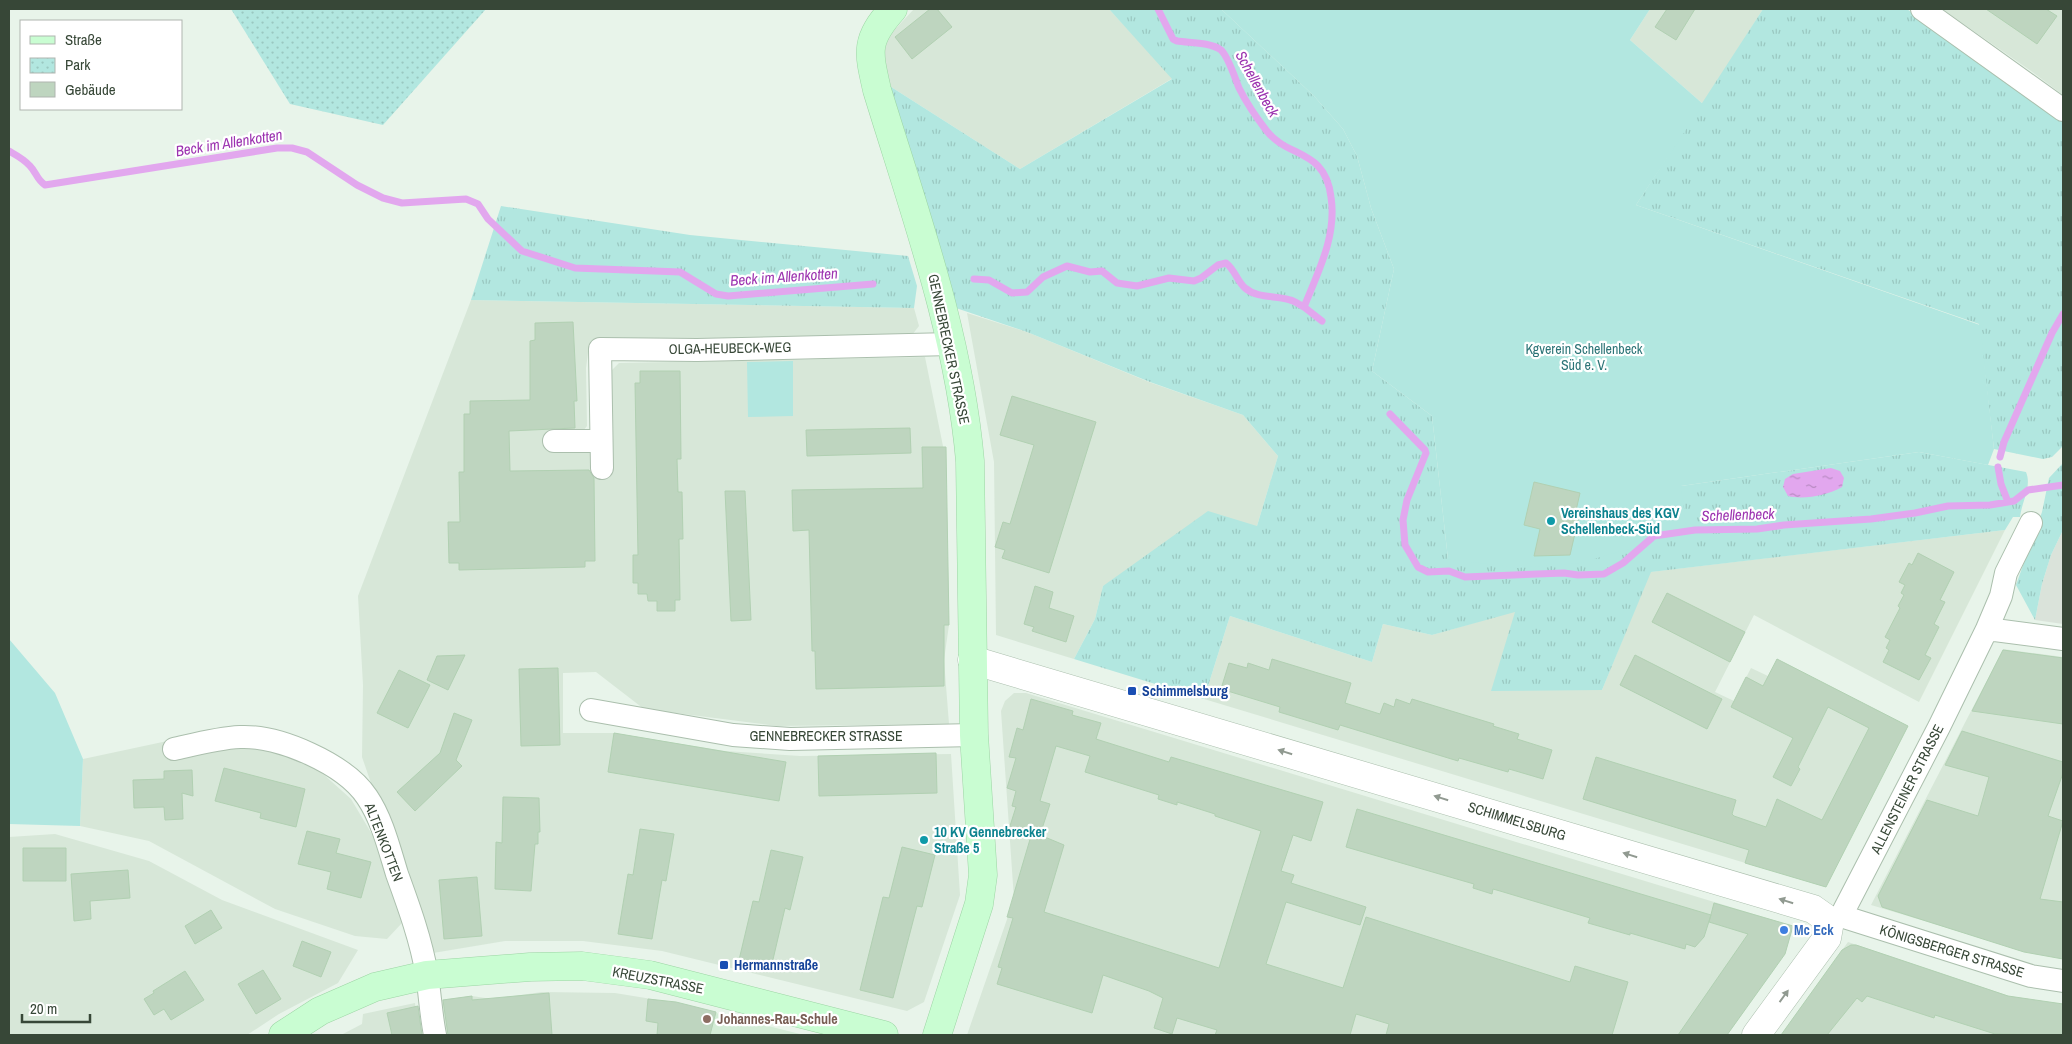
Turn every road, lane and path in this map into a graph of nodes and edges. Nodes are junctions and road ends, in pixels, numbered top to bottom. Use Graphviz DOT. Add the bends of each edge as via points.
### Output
graph roads {
  1 [pos="893,9"];
  2 [pos="1922,9"];
  3 [pos="2063,110"];
  4 [pos="951,344"];
  5 [pos="554,441"];
  6 [pos="601,441"];
  7 [pos="602,468"];
  8 [pos="2031,523"];
  9 [pos="1987,629"];
  10 [pos="2063,639"];
  11 [pos="972,660"];
  12 [pos="591,710"];
  13 [pos="974,735"];
  14 [pos="174,749"];
  15 [pos="1835,919"];
  16 [pos="427,975"];
  17 [pos="2063,981"];
  18 [pos="433,1025"];
  19 [pos="283,1035"];
  20 [pos="884,1035"];
  21 [pos="937,1035"];
  22 [pos="1756,1035"];
  1 -- 4 [label="main road, GENNEBRECKER STRASSE" via="874,33 870,62"];
  2 -- 3 [label="street"];
  4 -- 6 [label="street, OLGA-HEUBECK-WEG" via="600,349"];
  4 -- 11 [label="main road, GENNEBRECKER STRASSE" via="966,417 970,461"];
  5 -- 6 [label="street"];
  6 -- 7 [label="street, OLGA-HEUBECK-WEG"];
  8 -- 9 [label="street, ALLENSTEINER STRASSE" via="2006,573 2002,596"];
  9 -- 10 [label="street"];
  9 -- 15 [label="street, ALLENSTEINER STRASSE" via="1939,727"];
  11 -- 13 [label="main road, GENNEBRECKER STRASSE"];
  15 -- 11 [label="street, SCHIMMELSBURG, one-way" via="1813,909"];
  12 -- 13 [label="street, GENNEBRECKER STRASSE" via="733,735 790,739"];
  13 -- 21 [label="main road, GENNEBRECKER STRASSE" via="982,875 979,904"];
  14 -- 16 [label="street, ALTENKOTTEN" via="214,740 266,739 296,748 345,775 366,796 380,822 416,928"];
  15 -- 17 [label="street, KÖNIGSBERGER STRASSE" via="2031,976"];
  22 -- 15 [label="street, ALLENSTEINER STRASSE, one-way" via="1827,938"];
  16 -- 18 [label="street, ALTENKOTTEN"];
  16 -- 19 [label="main road, KREUZSTRASSE" via="375,987 320,1011"];
  16 -- 20 [label="main road, KREUZSTRASSE" via="582,966 650,975"];
}
